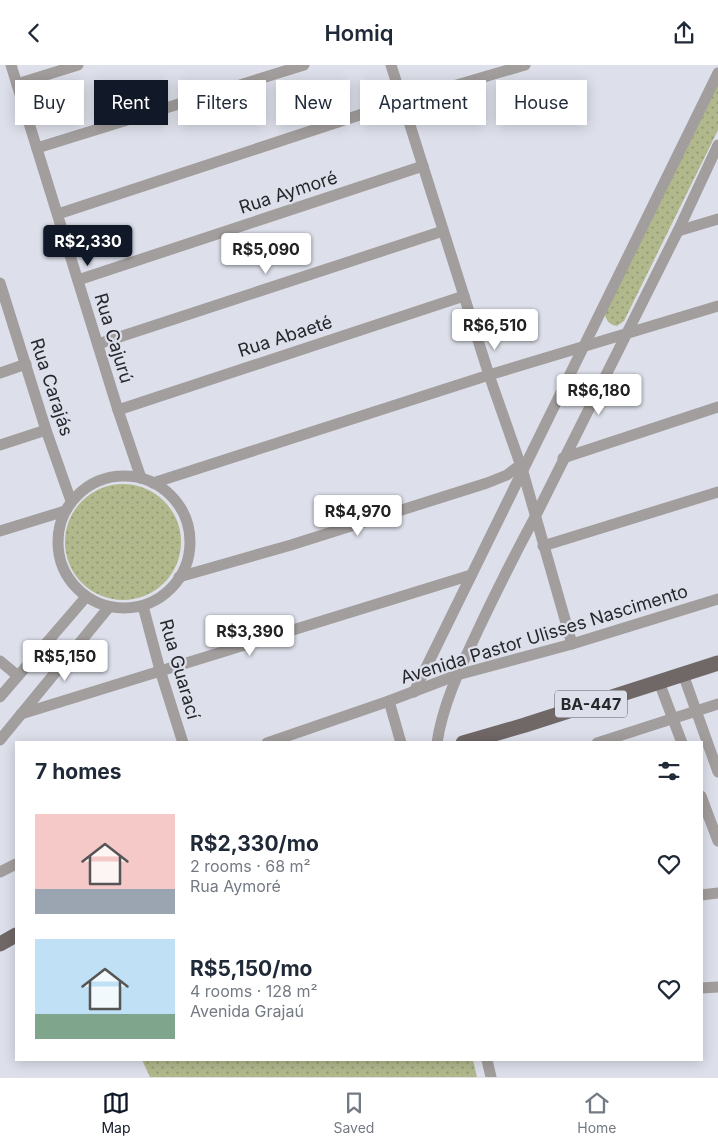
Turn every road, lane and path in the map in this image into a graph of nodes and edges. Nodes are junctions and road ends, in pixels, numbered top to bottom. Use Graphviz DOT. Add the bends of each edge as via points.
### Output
graph roads {
  1 [pos="11,65"];
  2 [pos="78,65"];
  3 [pos="304,65"];
  4 [pos="391,65"];
  5 [pos="525,65"];
  6 [pos="718,73"];
  7 [pos="16,80"];
  8 [pos="30,80"];
  9 [pos="396,80"];
  10 [pos="474,80"];
  11 [pos="360,115"];
  12 [pos="30,125"];
  13 [pos="410,125"];
  14 [pos="717,147"];
  15 [pos="37,148"];
  16 [pos="423,166"];
  17 [pos="58,214"];
  18 [pos="718,219"];
  19 [pos="443,231"];
  20 [pos="678,231"];
  21 [pos="78,280"];
  22 [pos="0,283"];
  23 [pos="464,296"];
  24 [pos="3,300"];
  25 [pos="718,306"];
  26 [pos="625,334"];
  27 [pos="98,345"];
  28 [pos="582,347"];
  29 [pos="26,364"];
  30 [pos="0,373"];
  31 [pos="489,375"];
  32 [pos="718,407"];
  33 [pos="118,410"];
  34 [pos="46,430"];
  35 [pos="0,445"];
  36 [pos="563,458"];
  37 [pos="522,468"];
  38 [pos="141,478"];
  39 [pos="153,483"];
  40 [pos="718,492"];
  41 [pos="68,506"];
  42 [pos="536,515"];
  43 [pos="0,531"];
  44 [pos="543,546"];
  45 [pos="471,575"];
  46 [pos="179,577"];
  47 [pos="86,597"];
  48 [pos="718,599"];
  49 [pos="143,606"];
  50 [pos="109,607"];
  51 [pos="572,644"];
  52 [pos="0,661"];
  53 [pos="718,663"];
  54 [pos="160,671"];
  55 [pos="683,674"];
  56 [pos="18,675"];
  57 [pos="457,675"];
  58 [pos="659,682"];
  59 [pos="414,692"];
  60 [pos="0,697"];
  61 [pos="389,701"];
  62 [pos="718,704"];
  63 [pos="696,710"];
  64 [pos="22,714"];
  65 [pos="673,718"];
  66 [pos="0,740"];
  67 [pos="182,741"];
  68 [pos="273,741"];
  69 [pos="400,741"];
  70 [pos="437,741"];
  71 [pos="470,741"];
  72 [pos="603,741"];
  73 [pos="681,741"];
  74 [pos="718,772"];
  75 [pos="703,801"];
  76 [pos="718,841"];
  77 [pos="718,893"];
  78 [pos="703,895"];
  79 [pos="15,936"];
  80 [pos="0,944"];
  81 [pos="718,987"];
  82 [pos="703,988"];
  83 [pos="487,1061"];
  84 [pos="491,1077"];
  1 -- 7 [label="street, Rua Cajurú"];
  2 -- 8 [label="street"];
  3 -- 15 [label="street"];
  4 -- 9 [label="street"];
  5 -- 10 [label="street"];
  6 -- 28 [label="street"];
  11 -- 17 [label="street"];
  12 -- 15 [label="street, Rua Cajurú"];
  13 -- 16 [label="street"];
  14 -- 20 [label="street"];
  15 -- 17 [label="street, Rua Cajurú"];
  16 -- 19 [label="street"];
  16 -- 21 [label="street, Rua Aymoré"];
  17 -- 21 [label="street, Rua Cajurú"];
  18 -- 20 [label="street"];
  19 -- 23 [label="street"];
  19 -- 27 [label="street"];
  20 -- 26 [label="street"];
  21 -- 27 [label="street, Rua Cajurú"];
  22 -- 24 [label="street, Rua Carajás"];
  23 -- 31 [label="street"];
  23 -- 33 [label="street, Rua Abaeté"];
  24 -- 29 [label="street, Rua Carajás"];
  25 -- 26 [label="street"];
  26 -- 28 [label="street"];
  26 -- 36 [label="street"];
  27 -- 33 [label="street, Rua Cajurú"];
  28 -- 31 [label="street"];
  28 -- 37 [label="street"];
  29 -- 30 [label="street"];
  29 -- 34 [label="street, Rua Carajás"];
  31 -- 37 [label="street"];
  31 -- 39 [label="street"];
  32 -- 36 [label="street"];
  33 -- 38 [label="street, Rua Cajurú"];
  34 -- 35 [label="street"];
  34 -- 41 [label="street, Rua Carajás"];
  36 -- 42 [label="street"];
  37 -- 42 [label="street"];
  37 -- 45 [label="street"];
  37 -- 46 [label="street" via="488,483"];
  38 -- 39 [label="street"];
  38 -- 41 [label="street" via="105,478 88,486"];
  39 -- 46 [label="street" via="180,507 187,524 190,542 187,561"];
  40 -- 44 [label="street"];
  41 -- 43 [label="street"];
  41 -- 47 [label="street" via="58,534 60,558 69,580"];
  42 -- 44 [label="street"];
  42 -- 57 [label="street"];
  44 -- 51 [label="street"];
  45 -- 54 [label="street"];
  45 -- 59 [label="street"];
  46 -- 49 [label="street" via="163,595"];
  47 -- 50 [label="street"];
  47 -- 56 [label="street"];
  48 -- 51 [label="street, Avenida Pastor Ulisses Nascimento"];
  49 -- 50 [label="street"];
  49 -- 54 [label="street, Rua Guarací"];
  50 -- 64 [label="street"];
  51 -- 57 [label="street, Avenida Pastor Ulisses Nascimento"];
  52 -- 56 [label="street"];
  53 -- 55 [label="main road, BA-447"];
  54 -- 64 [label="street"];
  54 -- 67 [label="street, Rua Guarací"];
  55 -- 58 [label="main road, BA-447"];
  55 -- 63 [label="street"];
  56 -- 60 [label="street"];
  57 -- 59 [label="street, Avenida Pastor Ulisses Nascimento"];
  57 -- 70 [label="street"];
  58 -- 65 [label="street"];
  58 -- 71 [label="main road, BA-447"];
  59 -- 61 [label="street, Avenida Pastor Ulisses Nascimento"];
  61 -- 68 [label="street, Avenida Pastor Ulisses Nascimento"];
  61 -- 69 [label="street"];
  62 -- 63 [label="street"];
  63 -- 65 [label="street"];
  63 -- 74 [label="street"];
  64 -- 66 [label="street"];
  65 -- 72 [label="street"];
  65 -- 73 [label="street"];
  75 -- 76 [label="street"];
  77 -- 78 [label="street"];
  79 -- 80 [label="main road"];
  81 -- 82 [label="street"];
  83 -- 84 [label="street"];
}
